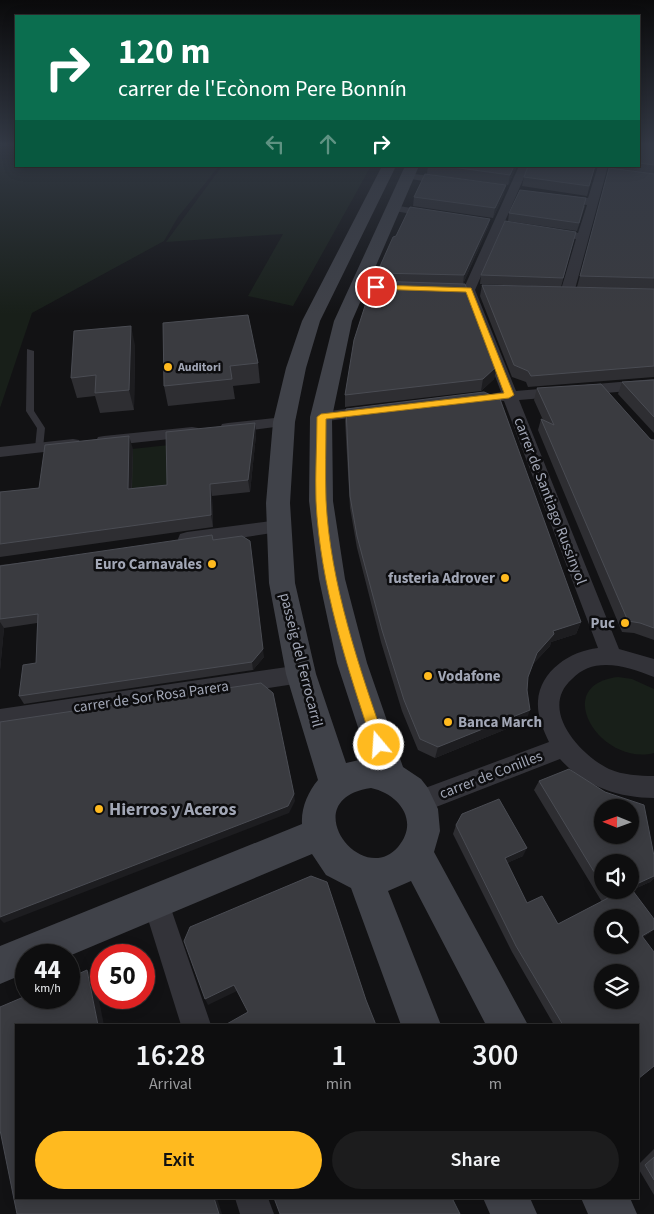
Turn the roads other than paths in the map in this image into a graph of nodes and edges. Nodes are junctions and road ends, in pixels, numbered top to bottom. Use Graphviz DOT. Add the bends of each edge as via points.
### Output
graph roads {
  1 [pos="384,201"];
  2 [pos="395,201"];
  3 [pos="510,201"];
  4 [pos="582,201"];
  5 [pos="593,202"];
  6 [pos="393,208"];
  7 [pos="451,217"];
  8 [pos="537,230"];
  9 [pos="584,237"];
  10 [pos="464,290"];
  11 [pos="488,290"];
  12 [pos="566,293"];
  13 [pos="30,351"];
  14 [pos="654,384"];
  15 [pos="603,389"];
  16 [pos="509,395"];
  17 [pos="480,399"];
  18 [pos="616,403"];
  19 [pos="390,409"];
  20 [pos="321,417"];
  21 [pos="284,422"];
  22 [pos="39,448"];
  23 [pos="0,452"];
  24 [pos="279,526"];
  25 [pos="173,541"];
  26 [pos="611,656"];
  27 [pos="654,668"];
  28 [pos="301,674"];
  29 [pos="0,719"];
  30 [pos="564,747"];
  31 [pos="390,777"];
  32 [pos="336,784"];
  33 [pos="654,787"];
  34 [pos="418,802"];
  35 [pos="319,834"];
  36 [pos="416,854"];
  37 [pos="364,875"];
  38 [pos="156,900"];
  39 [pos="0,966"];
  40 [pos="196,1024"];
  41 [pos="421,1024"];
  42 [pos="507,1024"];
  43 [pos="252,1199"];
  44 [pos="506,1199"];
  45 [pos="605,1199"];
  46 [pos="257,1214"];
  47 [pos="514,1214"];
  48 [pos="614,1214"];
  1 -- 21 [label="main road, passeig del Ferrocarril" via="311,321"];
  2 -- 6 [label="main road"];
  3 -- 10 [label="street"];
  4 -- 5 [label="street"];
  5 -- 9 [label="street"];
  6 -- 7 [label="street"];
  6 -- 20 [label="main road" via="367,287 343,321"];
  8 -- 9 [label="street"];
  9 -- 12 [label="street"];
  10 -- 11 [label="street"];
  10 -- 16 [label="street, carrer de Santiago Russinyol"];
  13 -- 22 [label="lane" via="30,411 41,428"];
  14 -- 15 [label="street"];
  15 -- 16 [label="street"];
  15 -- 18 [label="street"];
  16 -- 17 [label="street"];
  16 -- 26 [label="street, carrer de Santiago Russinyol"];
  19 -- 20 [label="street"];
  20 -- 31 [label="main road" via="321,501 332,579 352,663"];
  21 -- 22 [label="street"];
  21 -- 24 [label="main road, passeig del Ferrocarril"];
  22 -- 23 [label="street"];
  24 -- 25 [label="street"];
  24 -- 28 [label="main road, passeig del Ferrocarril" via="282,583"];
  26 -- 27 [label="street"];
  26 -- 30 [label="street" via="588,659 568,667 555,682 549,702 552,724"];
  28 -- 29 [label="street, carrer de Sor Rosa Parera"];
  28 -- 32 [label="main road, passeig del Ferrocarril"];
  30 -- 33 [label="street" via="581,764 603,778 628,786"];
  30 -- 34 [label="street, carrer de Conilles"];
  31 -- 32 [label="main road" via="371,773 353,775"];
  31 -- 34 [label="main road" via="406,787"];
  32 -- 35 [label="main road" via="320,806"];
  34 -- 36 [label="main road" via="424,819 424,837"];
  35 -- 37 [label="main road" via="328,853 343,868"];
  35 -- 38 [label="main road"];
  36 -- 37 [label="main road" via="402,868 384,875"];
  36 -- 42 [label="main road"];
  37 -- 41 [label="main road"];
  38 -- 39 [label="main road"];
  38 -- 40 [label="street"];
  43 -- 46 [label="street"];
  44 -- 47 [label="main road"];
  45 -- 48 [label="main road"];
}
